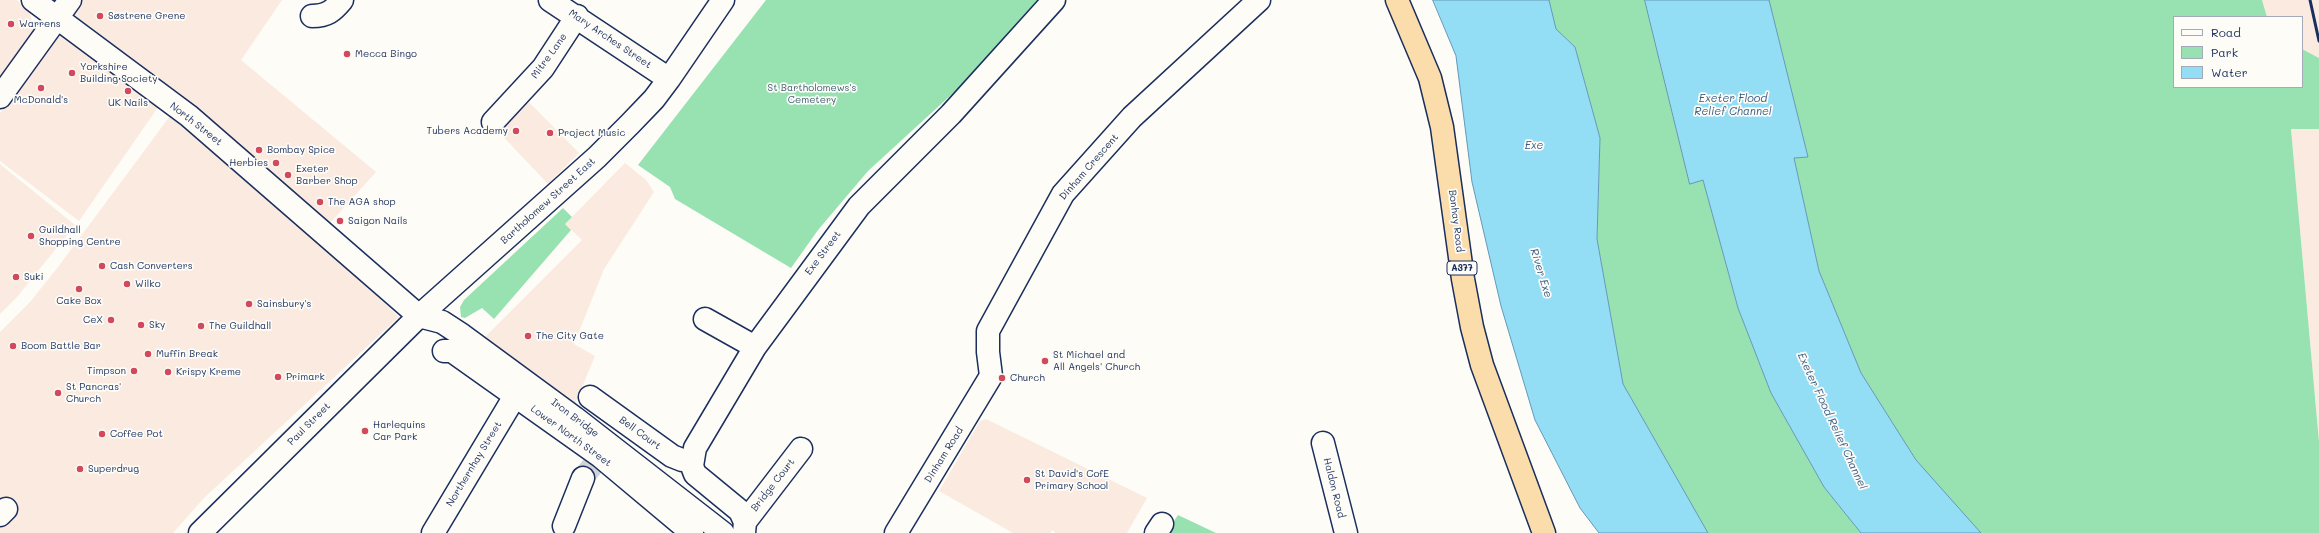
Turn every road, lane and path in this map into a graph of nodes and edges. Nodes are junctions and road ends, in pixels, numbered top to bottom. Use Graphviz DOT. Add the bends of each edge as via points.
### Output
graph roads {
  1 [pos="34,0"];
  2 [pos="70,0"];
  3 [pos="342,0"];
  4 [pos="550,0"];
  5 [pos="723,0"];
  6 [pos="1054,0"];
  7 [pos="1259,0"];
  8 [pos="1397,0"];
  9 [pos="312,16"];
  10 [pos="577,16"];
  11 [pos="56,18"];
  12 [pos="669,79"];
  13 [pos="0,97"];
  14 [pos="495,113"];
  15 [pos="419,316"];
  16 [pos="705,319"];
  17 [pos="755,347"];
  18 [pos="444,351"];
  19 [pos="991,376"];
  20 [pos="515,396"];
  21 [pos="590,397"];
  22 [pos="1323,443"];
  23 [pos="801,449"];
  24 [pos="692,459"];
  25 [pos="592,466"];
  26 [pos="564,526"];
  27 [pos="744,528"];
  28 [pos="200,533"];
  29 [pos="433,533"];
  30 [pos="692,533"];
  31 [pos="723,533"];
  32 [pos="896,533"];
  33 [pos="1346,533"];
  34 [pos="1544,533"];
  1 -- 11 [label="street, North Street"];
  2 -- 11 [label="street"];
  3 -- 9 [label="street" via="334,10 323,16"];
  4 -- 10 [label="street, Mary Arches Street"];
  5 -- 12 [label="street, Bartholomew Street East"];
  6 -- 17 [label="street, Exe Street" via="951,114 859,206"];
  7 -- 19 [label="street, Dinham Crescent" via="1132,118 1063,194 988,331 987,347"];
  8 -- 34 [label="highway, Bonhay Road / A377" via="1430,78 1442,128 1463,279 1478,350"];
  10 -- 12 [label="street, Mary Arches Street"];
  10 -- 14 [label="street, Mitre Lane" via="543,68"];
  11 -- 13 [label="street"];
  11 -- 15 [label="street, North Street" via="189,116"];
  12 -- 15 [label="street, Bartholomew Street East" via="654,99 597,157"];
  15 -- 28 [label="street, Paul Street"];
  15 -- 31 [label="street, Iron Bridge" via="442,322 462,335 578,420"];
  16 -- 17 [label="street"];
  17 -- 24 [label="street, Exe Street" via="695,448"];
  18 -- 20 [label="street, Lower North Street" via="452,351"];
  19 -- 32 [label="street, Dinham Road"];
  20 -- 25 [label="street, Lower North Street"];
  20 -- 29 [label="street, Northernhay Street"];
  21 -- 24 [label="street, Bell Court" via="672,456 682,460"];
  22 -- 33 [label="street, Haldon Road"];
  23 -- 27 [label="street, Bridge Court"];
  24 -- 27 [label="street" via="695,474 740,511"];
  25 -- 26 [label="street"];
  25 -- 30 [label="street, Lower North Street"];
}
